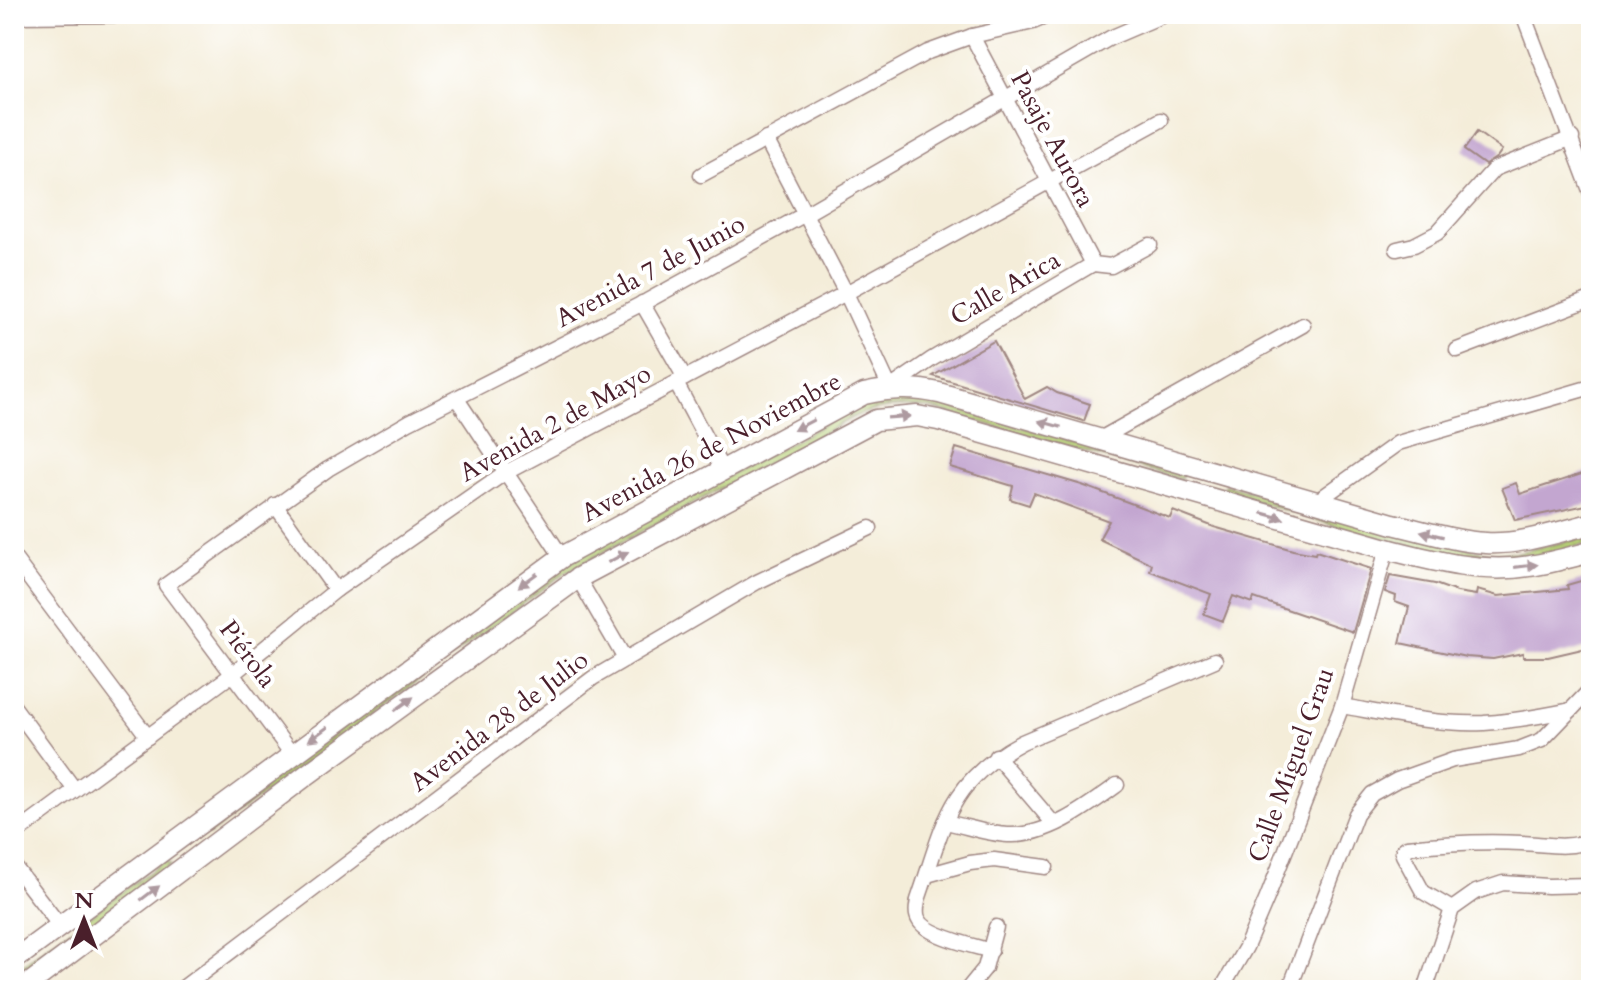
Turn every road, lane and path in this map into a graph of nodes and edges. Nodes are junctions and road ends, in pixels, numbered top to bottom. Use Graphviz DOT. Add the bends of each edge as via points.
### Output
graph roads {
  1 [pos="1052,14"];
  2 [pos="1166,14"];
  3 [pos="1523,14"];
  4 [pos="114,15"];
  5 [pos="14,16"];
  6 [pos="972,36"];
  7 [pos="1005,100"];
  8 [pos="1161,120"];
  9 [pos="1572,138"];
  10 [pos="766,139"];
  11 [pos="701,175"];
  12 [pos="1047,180"];
  13 [pos="1591,193"];
  14 [pos="807,213"];
  15 [pos="1150,245"];
  16 [pos="1397,249"];
  17 [pos="1093,264"];
  18 [pos="846,293"];
  19 [pos="1591,299"];
  20 [pos="642,303"];
  21 [pos="1303,325"];
  22 [pos="1457,350"];
  23 [pos="680,380"];
  24 [pos="1591,387"];
  25 [pos="890,388"];
  26 [pos="457,399"];
  27 [pos="1100,439"];
  28 [pos="722,469"];
  29 [pos="1206,469"];
  30 [pos="507,473"];
  31 [pos="1198,495"];
  32 [pos="1316,502"];
  33 [pos="275,505"];
  34 [pos="1591,524"];
  35 [pos="870,528"];
  36 [pos="1387,549"];
  37 [pos="1591,552"];
  38 [pos="562,557"];
  39 [pos="14,558"];
  40 [pos="578,578"];
  41 [pos="166,585"];
  42 [pos="336,590"];
  43 [pos="625,659"];
  44 [pos="1215,660"];
  45 [pos="234,673"];
  46 [pos="1591,689"];
  47 [pos="1342,706"];
  48 [pos="14,707"];
  49 [pos="1572,710"];
  50 [pos="148,737"];
  51 [pos="291,753"];
  52 [pos="996,756"];
  53 [pos="1117,785"];
  54 [pos="75,790"];
  55 [pos="945,822"];
  56 [pos="1054,824"];
  57 [pos="183,833"];
  58 [pos="14,835"];
  59 [pos="1591,840"];
  60 [pos="200,855"];
  61 [pos="14,866"];
  62 [pos="1046,867"];
  63 [pos="927,875"];
  64 [pos="1591,885"];
  65 [pos="1452,909"];
  66 [pos="60,926"];
  67 [pos="996,927"];
  68 [pos="991,951"];
  69 [pos="14,960"];
  70 [pos="21,990"];
  71 [pos="180,990"];
  72 [pos="967,990"];
  73 [pos="1221,990"];
  74 [pos="1289,990"];
  75 [pos="1425,990"];
  1 -- 6 [label="street"];
  2 -- 7 [label="street, Avenida 7 de Junio" via="1110,38"];
  3 -- 9 [label="street"];
  4 -- 5 [label="street"];
  6 -- 7 [label="street, Pasaje Aurora"];
  6 -- 10 [label="street" via="928,52"];
  7 -- 12 [label="street, Pasaje Aurora"];
  7 -- 14 [label="street, Avenida 7 de Junio"];
  8 -- 12 [label="street, Avenida 2 de Mayo"];
  9 -- 13 [label="street"];
  9 -- 16 [label="street" via="1494,169 1437,233"];
  10 -- 11 [label="street"];
  10 -- 14 [label="street"];
  12 -- 17 [label="street, Pasaje Aurora"];
  12 -- 18 [label="street, Avenida 2 de Mayo"];
  14 -- 18 [label="street"];
  14 -- 20 [label="street, Avenida 7 de Junio"];
  15 -- 17 [label="street, Calle Arica" via="1111,266"];
  17 -- 25 [label="street, Calle Arica"];
  18 -- 23 [label="street, Avenida 2 de Mayo"];
  18 -- 25 [label="street"];
  19 -- 22 [label="street"];
  20 -- 23 [label="street"];
  20 -- 26 [label="street, Avenida 7 de Junio"];
  21 -- 27 [label="street"];
  23 -- 28 [label="street"];
  23 -- 30 [label="street, Avenida 2 de Mayo"];
  24 -- 32 [label="street" via="1398,443"];
  27 -- 25 [label="main road, Avenida 26 de Noviembre, one-way" via="939,393"];
  25 -- 28 [label="main road, Avenida 26 de Noviembre, one-way" via="845,403"];
  26 -- 30 [label="street"];
  26 -- 33 [label="street, Avenida 7 de Junio" via="342,461"];
  27 -- 29 [label="main road, Avenida 26 de Noviembre"];
  28 -- 38 [label="main road, Avenida 26 de Noviembre"];
  29 -- 31 [label="main road"];
  29 -- 32 [label="main road, Avenida 26 de Noviembre"];
  30 -- 38 [label="street"];
  30 -- 42 [label="street, Avenida 2 de Mayo"];
  31 -- 36 [label="main road, Avenida 26 de Noviembre, one-way"];
  40 -- 31 [label="main road, Avenida 26 de Noviembre, one-way" via="860,427 895,417 938,420"];
  34 -- 32 [label="main road, Avenida 26 de Noviembre, one-way" via="1488,543"];
  33 -- 41 [label="street, Avenida 7 de Junio"];
  33 -- 42 [label="street"];
  35 -- 43 [label="street, Avenida 28 de Julio" via="757,582"];
  36 -- 37 [label="main road, Avenida 26 de Noviembre, one-way" via="1483,568 1527,567"];
  36 -- 47 [label="street, Calle Miguel Grau"];
  38 -- 51 [label="main road, Avenida 26 de Noviembre, one-way"];
  39 -- 50 [label="street"];
  40 -- 43 [label="street"];
  60 -- 40 [label="main road, Avenida 26 de Noviembre, one-way"];
  41 -- 45 [label="street, Piérola"];
  42 -- 45 [label="street, Avenida 2 de Mayo"];
  43 -- 71 [label="street, Avenida 28 de Julio"];
  44 -- 52 [label="street"];
  45 -- 50 [label="street, Avenida 2 de Mayo"];
  45 -- 51 [label="street, Piérola"];
  46 -- 49 [label="street"];
  47 -- 49 [label="street" via="1481,723"];
  47 -- 73 [label="street, Calle Miguel Grau" via="1267,898"];
  48 -- 54 [label="street"];
  49 -- 74 [label="street" via="1542,740 1453,760 1372,794 1356,814"];
  50 -- 54 [label="street, Avenida 2 de Mayo"];
  51 -- 57 [label="main road, Avenida 26 de Noviembre"];
  52 -- 55 [label="street" via="952,803"];
  52 -- 56 [label="street"];
  53 -- 56 [label="street"];
  54 -- 58 [label="street, Avenida 2 de Mayo"];
  55 -- 56 [label="street" via="1008,835"];
  55 -- 63 [label="street"];
  57 -- 60 [label="main road"];
  57 -- 66 [label="main road, Avenida 26 de Noviembre"];
  59 -- 65 [label="street" via="1556,847 1455,842 1403,850 1423,892"];
  70 -- 60 [label="main road, Avenida 26 de Noviembre, one-way"];
  61 -- 66 [label="street"];
  62 -- 63 [label="street" via="994,860"];
  63 -- 68 [label="street" via="918,900 924,926"];
  64 -- 65 [label="street" via="1503,883 1476,892"];
  65 -- 75 [label="street"];
  66 -- 69 [label="main road, Avenida 26 de Noviembre"];
  67 -- 68 [label="street"];
  68 -- 72 [label="street"];
}
